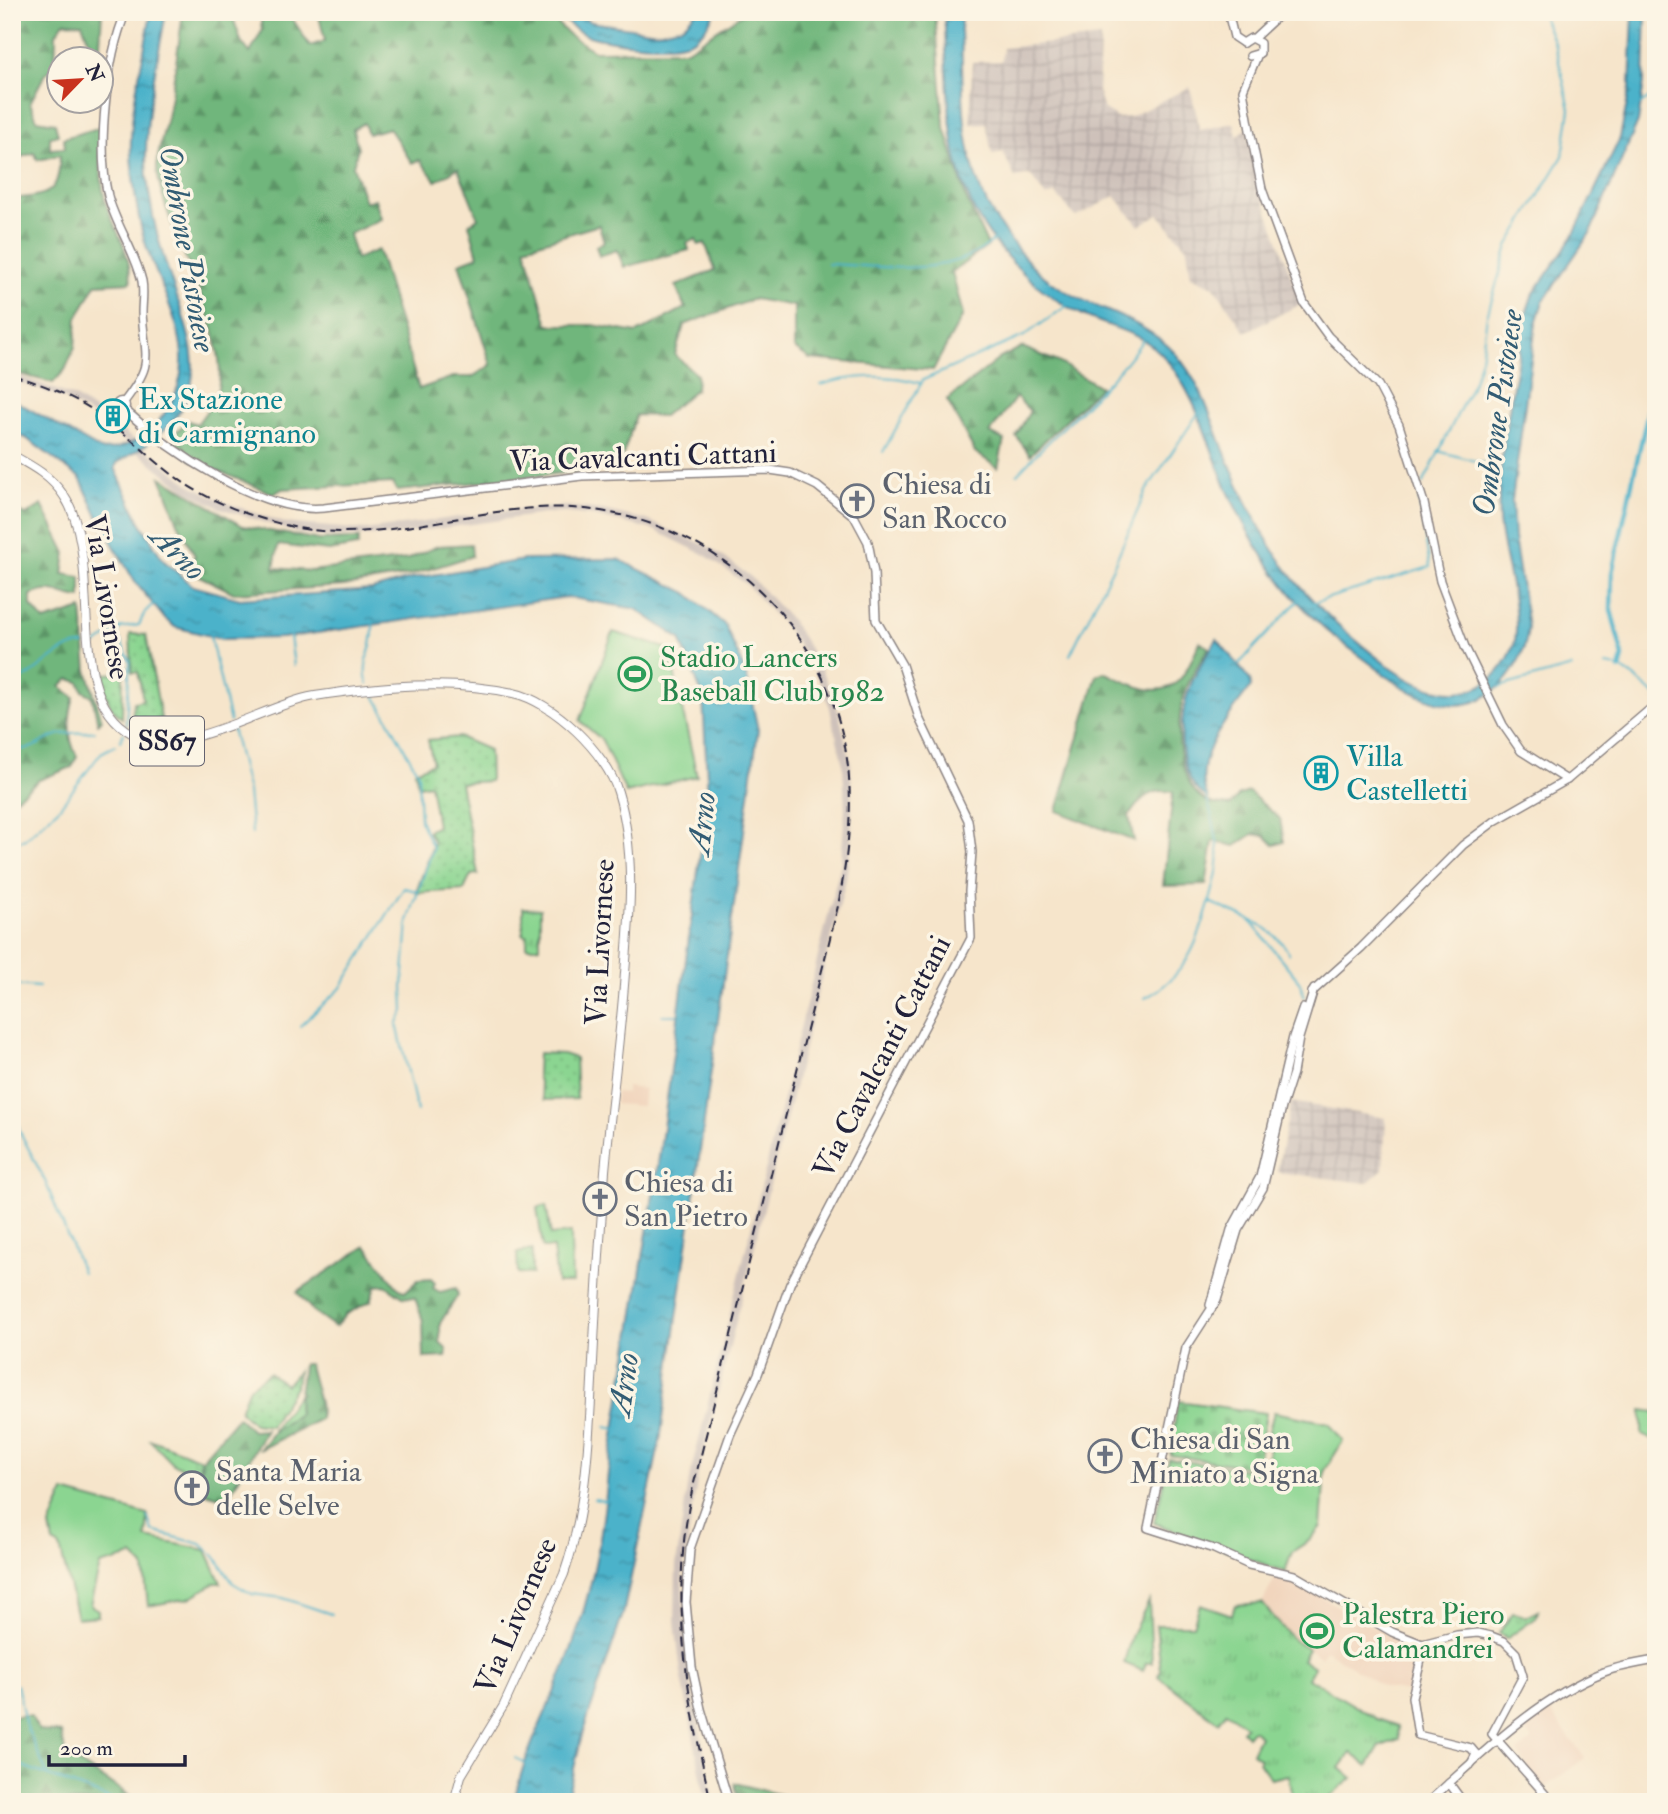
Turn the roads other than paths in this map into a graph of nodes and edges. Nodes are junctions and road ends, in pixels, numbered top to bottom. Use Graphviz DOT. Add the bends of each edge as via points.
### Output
graph roads {
  1 [pos="126,12"];
  2 [pos="1227,12"];
  3 [pos="1282,12"];
  4 [pos="1257,40"];
  5 [pos="1243,43"];
  6 [pos="1254,55"];
  7 [pos="12,455"];
  8 [pos="1654,705"];
  9 [pos="1567,780"];
  10 [pos="1422,1644"];
  11 [pos="1656,1660"];
  12 [pos="1508,1732"];
  13 [pos="1498,1741"];
  14 [pos="1508,1749"];
  15 [pos="1470,1766"];
  16 [pos="1449,1783"];
  17 [pos="454,1802"];
  18 [pos="729,1802"];
  19 [pos="1428,1802"];
  20 [pos="1463,1802"];
  21 [pos="1552,1802"];
  1 -- 18 [label="street, Via Cavalcanti Cattani" via="110,61 106,181 114,215 142,282 148,359 124,406 138,423 189,462 300,509 582,476 770,470 797,476 832,497 863,530 872,556 876,620 902,665 919,718 968,820 972,843 968,947 790,1284 690,1549 686,1602 692,1667"];
  2 -- 5 [label="street" via="1234,37"];
  3 -- 4 [label="street"];
  4 -- 5 [label="street"];
  4 -- 6 [label="street"];
  5 -- 6 [label="street" via="1243,51"];
  6 -- 9 [label="street" via="1244,100 1262,189 1310,314 1378,385 1399,425 1424,503 1440,581 1507,733 1521,751"];
  7 -- 17 [label="main road, Via Livornese / SS67" via="50,479 79,526 94,679 109,713 130,732 154,741 185,739 302,699 385,687 517,694 557,717 609,771 625,825 631,904 605,1172 587,1476 572,1552 549,1610 503,1705 471,1755"];
  8 -- 9 [label="street"];
  9 -- 10 [label="street" via="1463,845 1304,1003 1260,1177 1231,1230 1205,1319 1186,1348 1149,1525 1249,1565 1294,1575 1392,1632"];
  10 -- 13 [label="street" via="1478,1633 1504,1642 1516,1653 1523,1676 1492,1734"];
  10 -- 15 [label="street" via="1412,1697 1418,1735 1471,1748 1476,1754"];
  11 -- 12 [label="street" via="1594,1676"];
  12 -- 13 [label="street"];
  12 -- 14 [label="street"];
  13 -- 14 [label="street"];
  13 -- 15 [label="street"];
  14 -- 21 [label="street"];
  15 -- 16 [label="street"];
  16 -- 19 [label="street"];
  16 -- 20 [label="street"];
}
